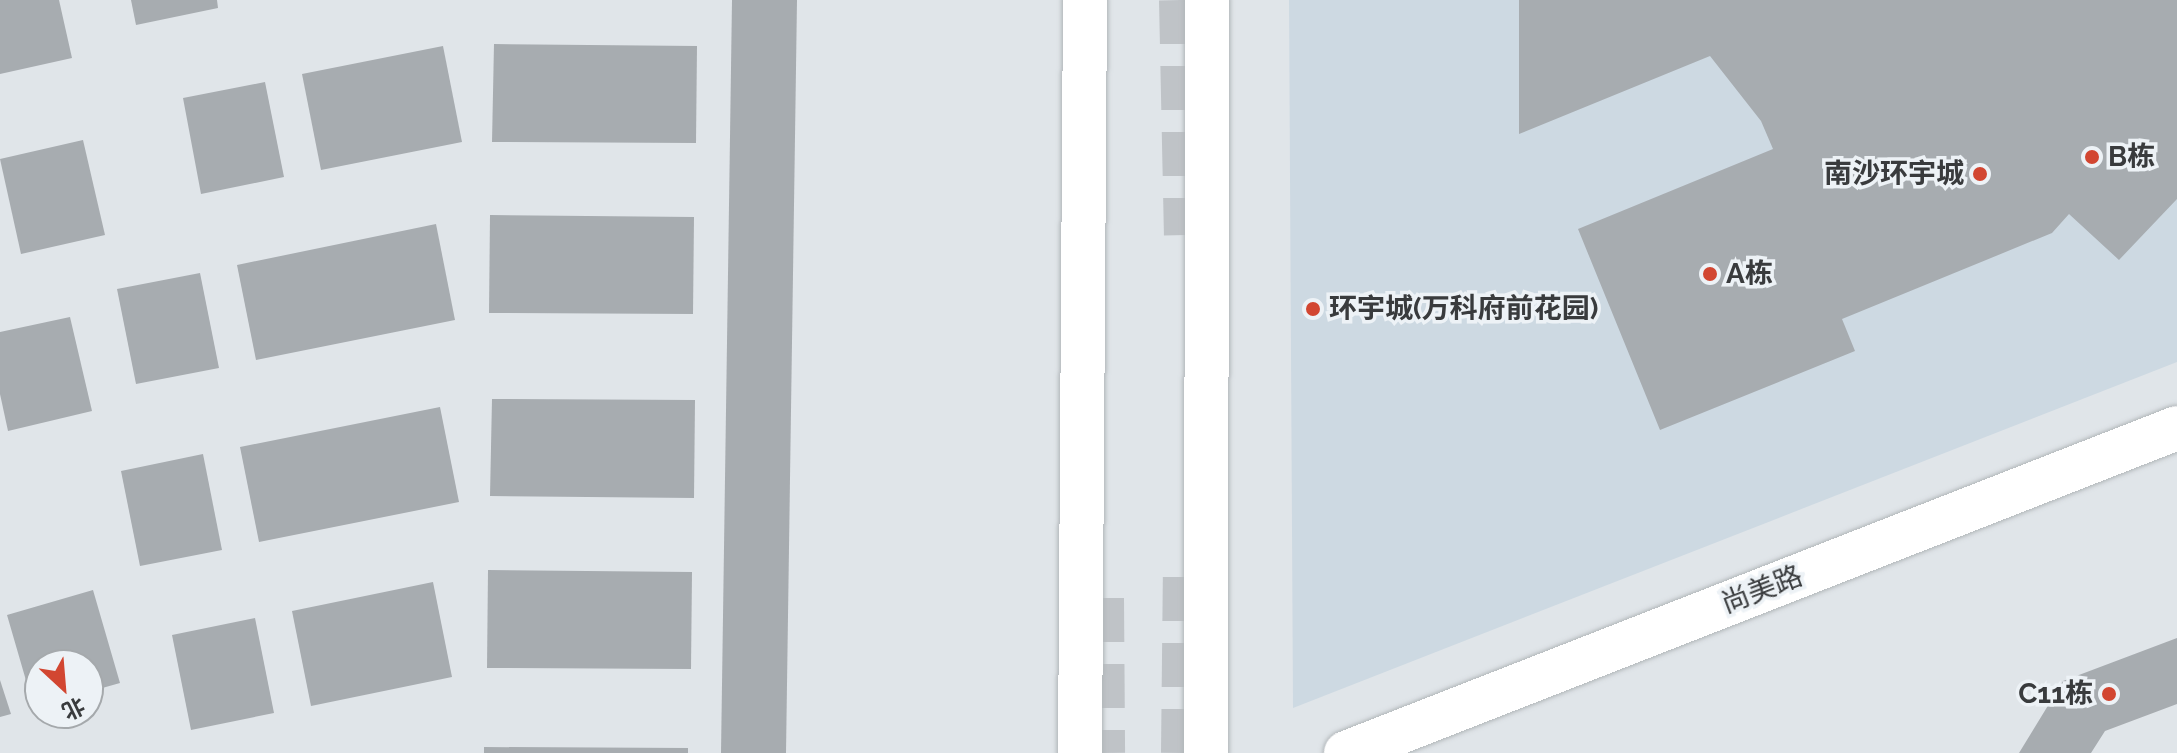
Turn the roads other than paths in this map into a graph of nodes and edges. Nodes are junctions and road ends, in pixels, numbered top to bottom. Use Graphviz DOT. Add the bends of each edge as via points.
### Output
graph roads {
  1 [pos="1085,0"];
  2 [pos="1207,0"];
  3 [pos="2177,428"];
  4 [pos="1080,753"];
  5 [pos="1206,753"];
  6 [pos="1346,753"];
  1 -- 4 [label="main road"];
  2 -- 5 [label="main road"];
  3 -- 6 [label="main road, 尚美路"];
}
